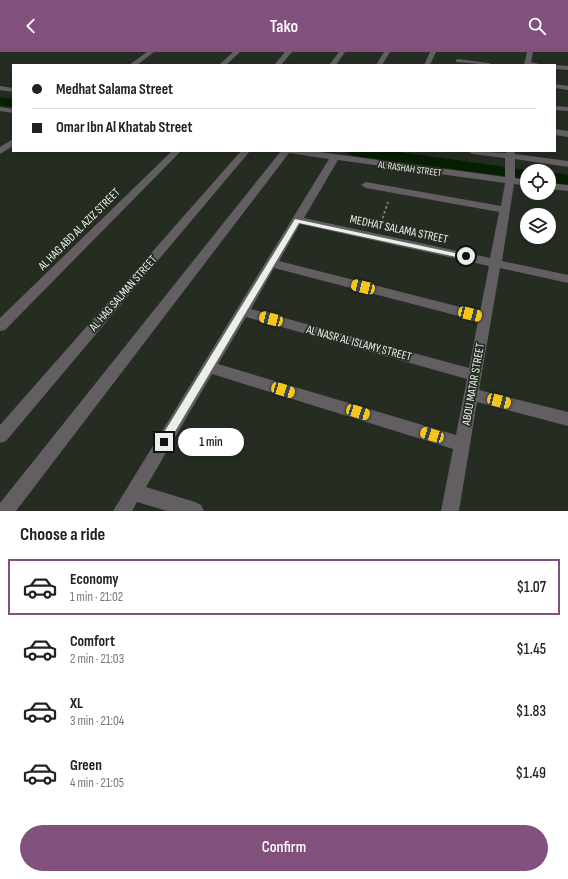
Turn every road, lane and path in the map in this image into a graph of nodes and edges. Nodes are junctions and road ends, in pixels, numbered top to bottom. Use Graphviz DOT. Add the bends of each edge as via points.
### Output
graph roads {
  1 [pos="151,52"];
  2 [pos="237,52"];
  3 [pos="289,52"];
  4 [pos="342,52"];
  5 [pos="388,52"];
  6 [pos="433,52"];
  7 [pos="528,52"];
  8 [pos="458,61"];
  9 [pos="133,64"];
  10 [pos="223,64"];
  11 [pos="278,64"];
  12 [pos="333,64"];
  13 [pos="380,64"];
  14 [pos="427,64"];
  15 [pos="481,64"];
  16 [pos="527,64"];
  17 [pos="556,67"];
  18 [pos="568,68"];
  19 [pos="556,86"];
  20 [pos="0,88"];
  21 [pos="568,88"];
  22 [pos="12,90"];
  23 [pos="556,108"];
  24 [pos="0,109"];
  25 [pos="568,110"];
  26 [pos="12,111"];
  27 [pos="556,132"];
  28 [pos="568,134"];
  29 [pos="12,143"];
  30 [pos="0,151"];
  31 [pos="176,152"];
  32 [pos="245,152"];
  33 [pos="285,152"];
  34 [pos="299,152"];
  35 [pos="478,152"];
  36 [pos="335,157"];
  37 [pos="509,157"];
  38 [pos="568,164"];
  39 [pos="510,179"];
  40 [pos="520,181"];
  41 [pos="366,185"];
  42 [pos="556,187"];
  43 [pos="568,188"];
  44 [pos="505,210"];
  45 [pos="297,220"];
  46 [pos="496,263"];
  47 [pos="271,264"];
  48 [pos="568,279"];
  49 [pos="242,311"];
  50 [pos="485,318"];
  51 [pos="0,326"];
  52 [pos="209,367"];
  53 [pos="475,375"];
  54 [pos="472,394"];
  55 [pos="568,419"];
  56 [pos="0,436"];
  57 [pos="462,444"];
  58 [pos="133,492"];
  59 [pos="0,509"];
  60 [pos="5,511"];
  61 [pos="122,511"];
  62 [pos="195,511"];
  63 [pos="450,511"];
  1 -- 9 [label="street"];
  2 -- 10 [label="street"];
  3 -- 11 [label="street"];
  4 -- 12 [label="street"];
  5 -- 13 [label="street"];
  6 -- 14 [label="street"];
  7 -- 16 [label="street"];
  8 -- 15 [label="street"];
  17 -- 18 [label="street"];
  19 -- 21 [label="street"];
  20 -- 22 [label="street"];
  23 -- 25 [label="street"];
  24 -- 26 [label="street"];
  27 -- 28 [label="street"];
  29 -- 30 [label="street"];
  31 -- 51 [label="street, AL HAG ABD AL AZIZ STREET"];
  32 -- 56 [label="street, AL HAG SALMAN STREET"];
  33 -- 60 [label="street"];
  34 -- 36 [label="street, AL RASHAH STREET"];
  35 -- 37 [label="street"];
  36 -- 39 [label="street, AL RASHAH STREET"];
  36 -- 45 [label="street"];
  37 -- 38 [label="street"];
  37 -- 39 [label="street, ABOU MATAR STREET"];
  39 -- 40 [label="street, AL RASHAH STREET"];
  39 -- 44 [label="street, ABOU MATAR STREET"];
  41 -- 44 [label="street"];
  42 -- 43 [label="street"];
  44 -- 46 [label="street, ABOU MATAR STREET"];
  45 -- 46 [label="street, MEDHAT SALAMA STREET"];
  45 -- 47 [label="street"];
  46 -- 48 [label="street, MEDHAT SALAMA STREET"];
  46 -- 50 [label="street, ABOU MATAR STREET"];
  47 -- 49 [label="street"];
  47 -- 50 [label="street"];
  49 -- 52 [label="street"];
  49 -- 53 [label="street, AL NASR AL ISLAMY STREET"];
  50 -- 53 [label="street, ABOU MATAR STREET"];
  52 -- 57 [label="street"];
  52 -- 58 [label="street"];
  53 -- 54 [label="street, ABOU MATAR STREET"];
  54 -- 55 [label="street"];
  54 -- 57 [label="street, ABOU MATAR STREET"];
  57 -- 63 [label="street, ABOU MATAR STREET"];
  58 -- 61 [label="street"];
  58 -- 62 [label="street"];
  59 -- 60 [label="street"];
}
